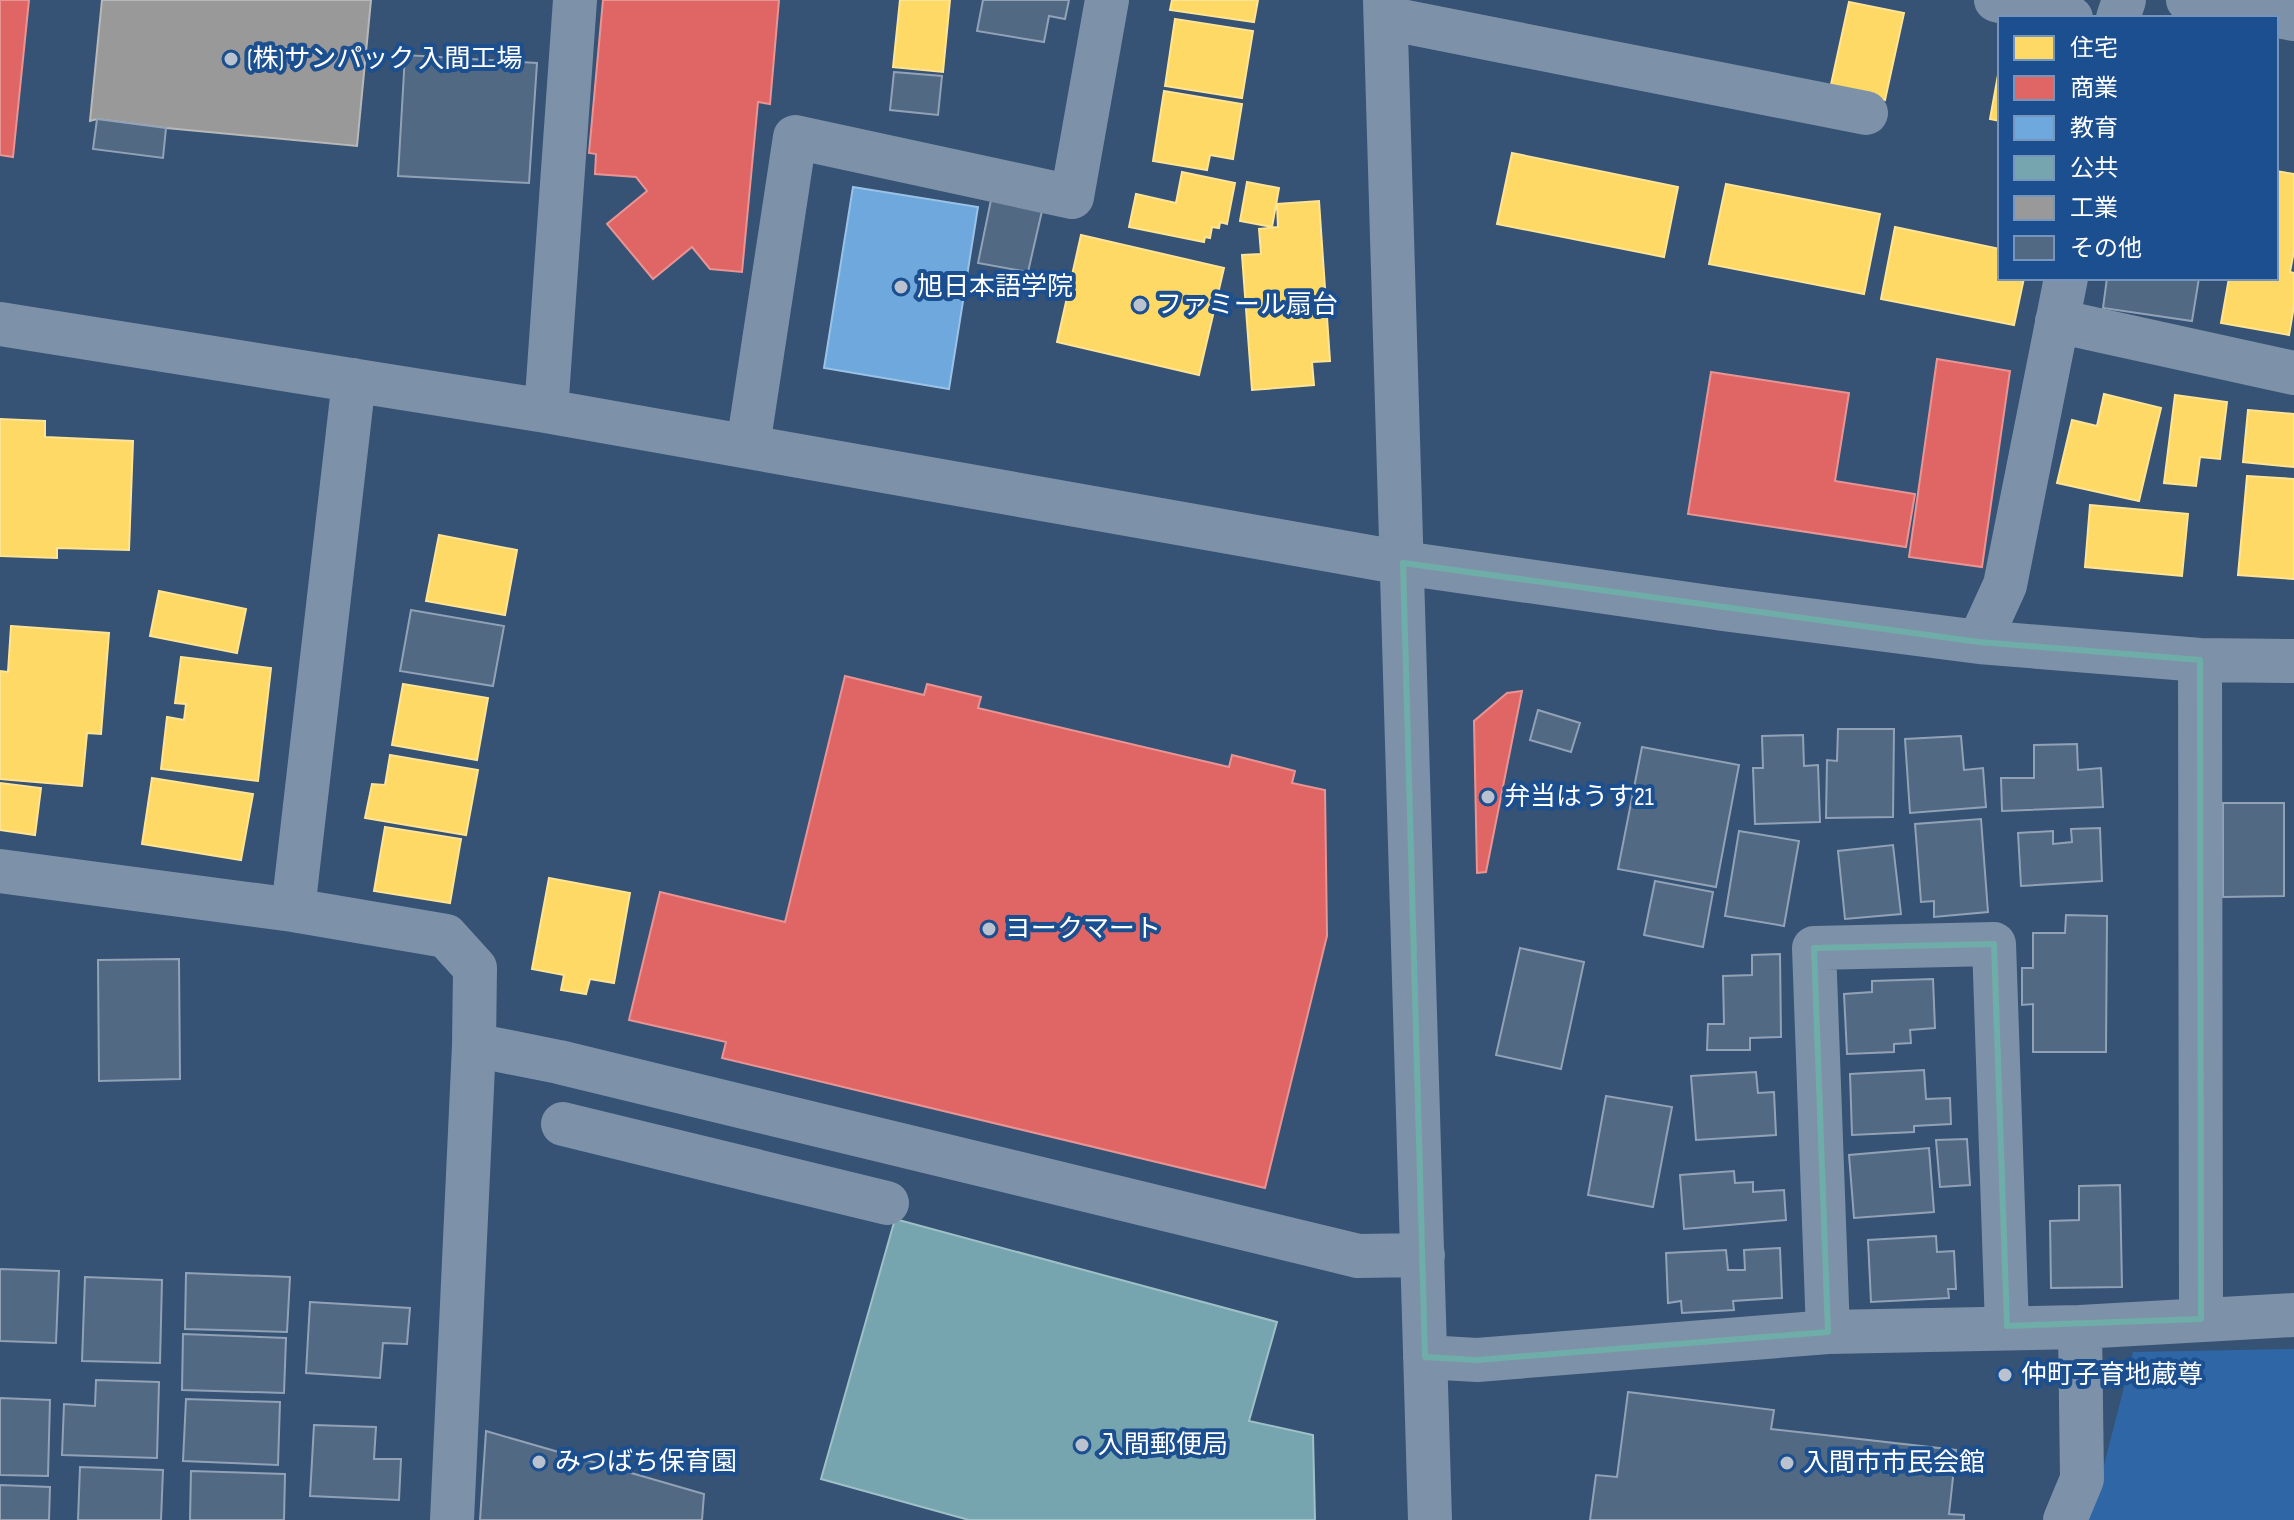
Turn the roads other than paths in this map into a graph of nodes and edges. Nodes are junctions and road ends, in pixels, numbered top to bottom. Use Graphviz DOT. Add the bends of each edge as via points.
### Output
graph roads {
  1 [pos="575,0"];
  2 [pos="1107,0"];
  3 [pos="1996,0"];
  4 [pos="2188,0"];
  5 [pos="1386,9"];
  6 [pos="2063,16"];
  7 [pos="2277,16"];
  8 [pos="1866,113"];
  9 [pos="2066,280"];
  10 [pos="2057,321"];
  11 [pos="0,324"];
  12 [pos="2294,373"];
  13 [pos="354,380"];
  14 [pos="546,411"];
  15 [pos="748,446"];
  16 [pos="1403,563"];
  17 [pos="1979,642"];
  18 [pos="2200,660"];
  19 [pos="2294,661"];
  20 [pos="0,871"];
  21 [pos="293,910"];
  22 [pos="474,1045"];
  23 [pos="563,1124"];
  24 [pos="887,1203"];
  25 [pos="1423,1255"];
  26 [pos="2294,1315"];
  27 [pos="2201,1319"];
  28 [pos="2007,1326"];
  29 [pos="2080,1327"];
  30 [pos="1828,1332"];
  31 [pos="1425,1357"];
  32 [pos="452,1520"];
  33 [pos="1430,1520"];
  34 [pos="2065,1520"];
  1 -- 14 [label="street"];
  2 -- 15 [label="street" via="1072,197 795,137"];
  3 -- 6 [label="street"];
  4 -- 7 [label="street"];
  5 -- 8 [label="street"];
  5 -- 16 [label="street"];
  9 -- 10 [label="street"];
  10 -- 12 [label="street"];
  10 -- 17 [label="street" via="2005,585"];
  11 -- 13 [label="street"];
  13 -- 14 [label="street"];
  13 -- 21 [label="street"];
  14 -- 15 [label="street"];
  15 -- 16 [label="street"];
  16 -- 17 [label="street"];
  16 -- 25 [label="street"];
  17 -- 18 [label="street"];
  18 -- 19 [label="street"];
  18 -- 27 [label="street"];
  20 -- 21 [label="street"];
  21 -- 22 [label="street" via="446,936 475,968"];
  22 -- 25 [label="street" via="1358,1256"];
  22 -- 32 [label="street"];
  23 -- 24 [label="street"];
  25 -- 31 [label="street"];
  26 -- 27 [label="street"];
  27 -- 29 [label="street"];
  28 -- 29 [label="street"];
  28 -- 30 [label="street"];
  28 -- 30 [label="street" via="1994,944 1814,948"];
  29 -- 34 [label="street" via="2082,1479"];
  30 -- 31 [label="street" via="1477,1360"];
  31 -- 33 [label="street"];
}
